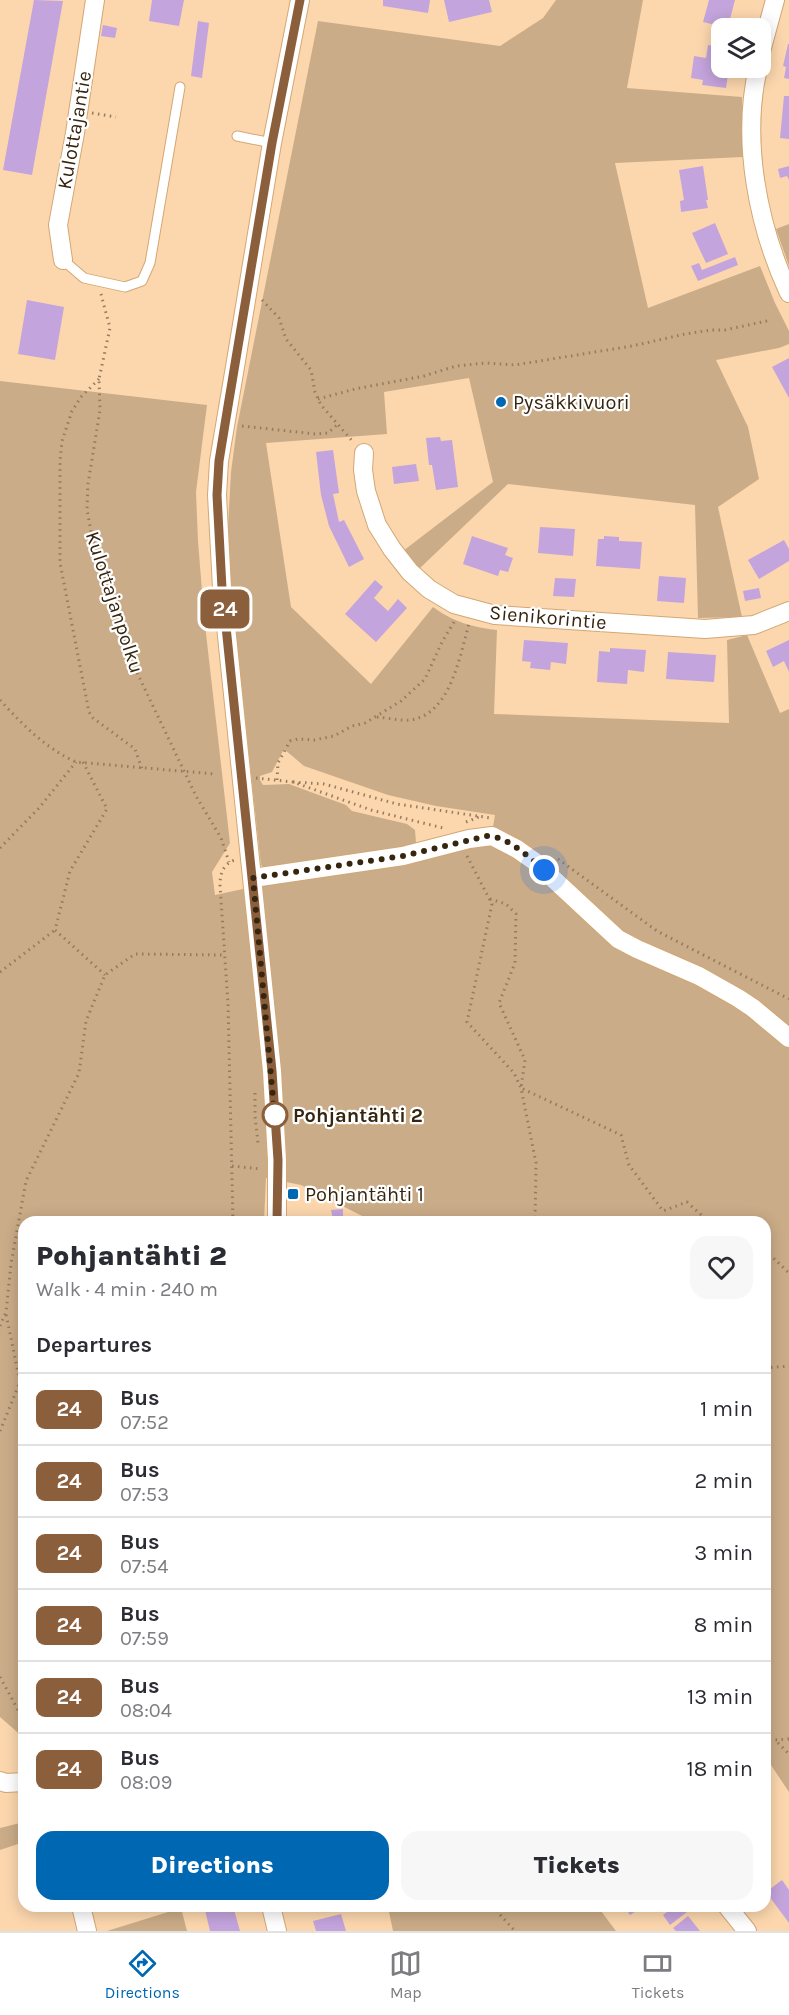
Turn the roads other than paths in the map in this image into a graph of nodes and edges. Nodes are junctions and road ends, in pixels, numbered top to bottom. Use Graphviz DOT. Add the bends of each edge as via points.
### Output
graph roads {
  1 [pos="95,0"];
  2 [pos="300,0"];
  3 [pos="775,0"];
  4 [pos="770,18"];
  5 [pos="755,78"];
  6 [pos="180,87"];
  7 [pos="237,136"];
  8 [pos="272,143"];
  9 [pos="63,260"];
  10 [pos="789,293"];
  11 [pos="363,453"];
  12 [pos="789,611"];
  13 [pos="253,878"];
  14 [pos="789,1038"];
  15 [pos="277,1216"];
  16 [pos="0,1781"];
  17 [pos="18,1782"];
  18 [pos="82,1912"];
  19 [pos="272,1912"];
  20 [pos="732,1912"];
  21 [pos="87,1931"];
  22 [pos="276,1931"];
  23 [pos="747,1931"];
  1 -- 9 [label="street, Kulottajantie" via="58,225"];
  2 -- 8 [label="street"];
  3 -- 4 [label="street"];
  5 -- 10 [label="street" via="752,142 757,186 766,235"];
  6 -- 9 [label="lane" via="150,263 142,281 125,287 84,278"];
  7 -- 8 [label="lane"];
  8 -- 13 [label="street" via="219,461 217,495 222,588"];
  11 -- 12 [label="street, Sienikorintie" via="366,491 377,525 410,572 454,604 495,615 705,629 754,625"];
  13 -- 14 [label="street" via="403,856 492,836 534,861 618,939 729,993"];
  13 -- 15 [label="street" via="272,1071"];
  16 -- 17 [label="street"];
  18 -- 21 [label="street"];
  19 -- 22 [label="street"];
  20 -- 23 [label="street"];
}
